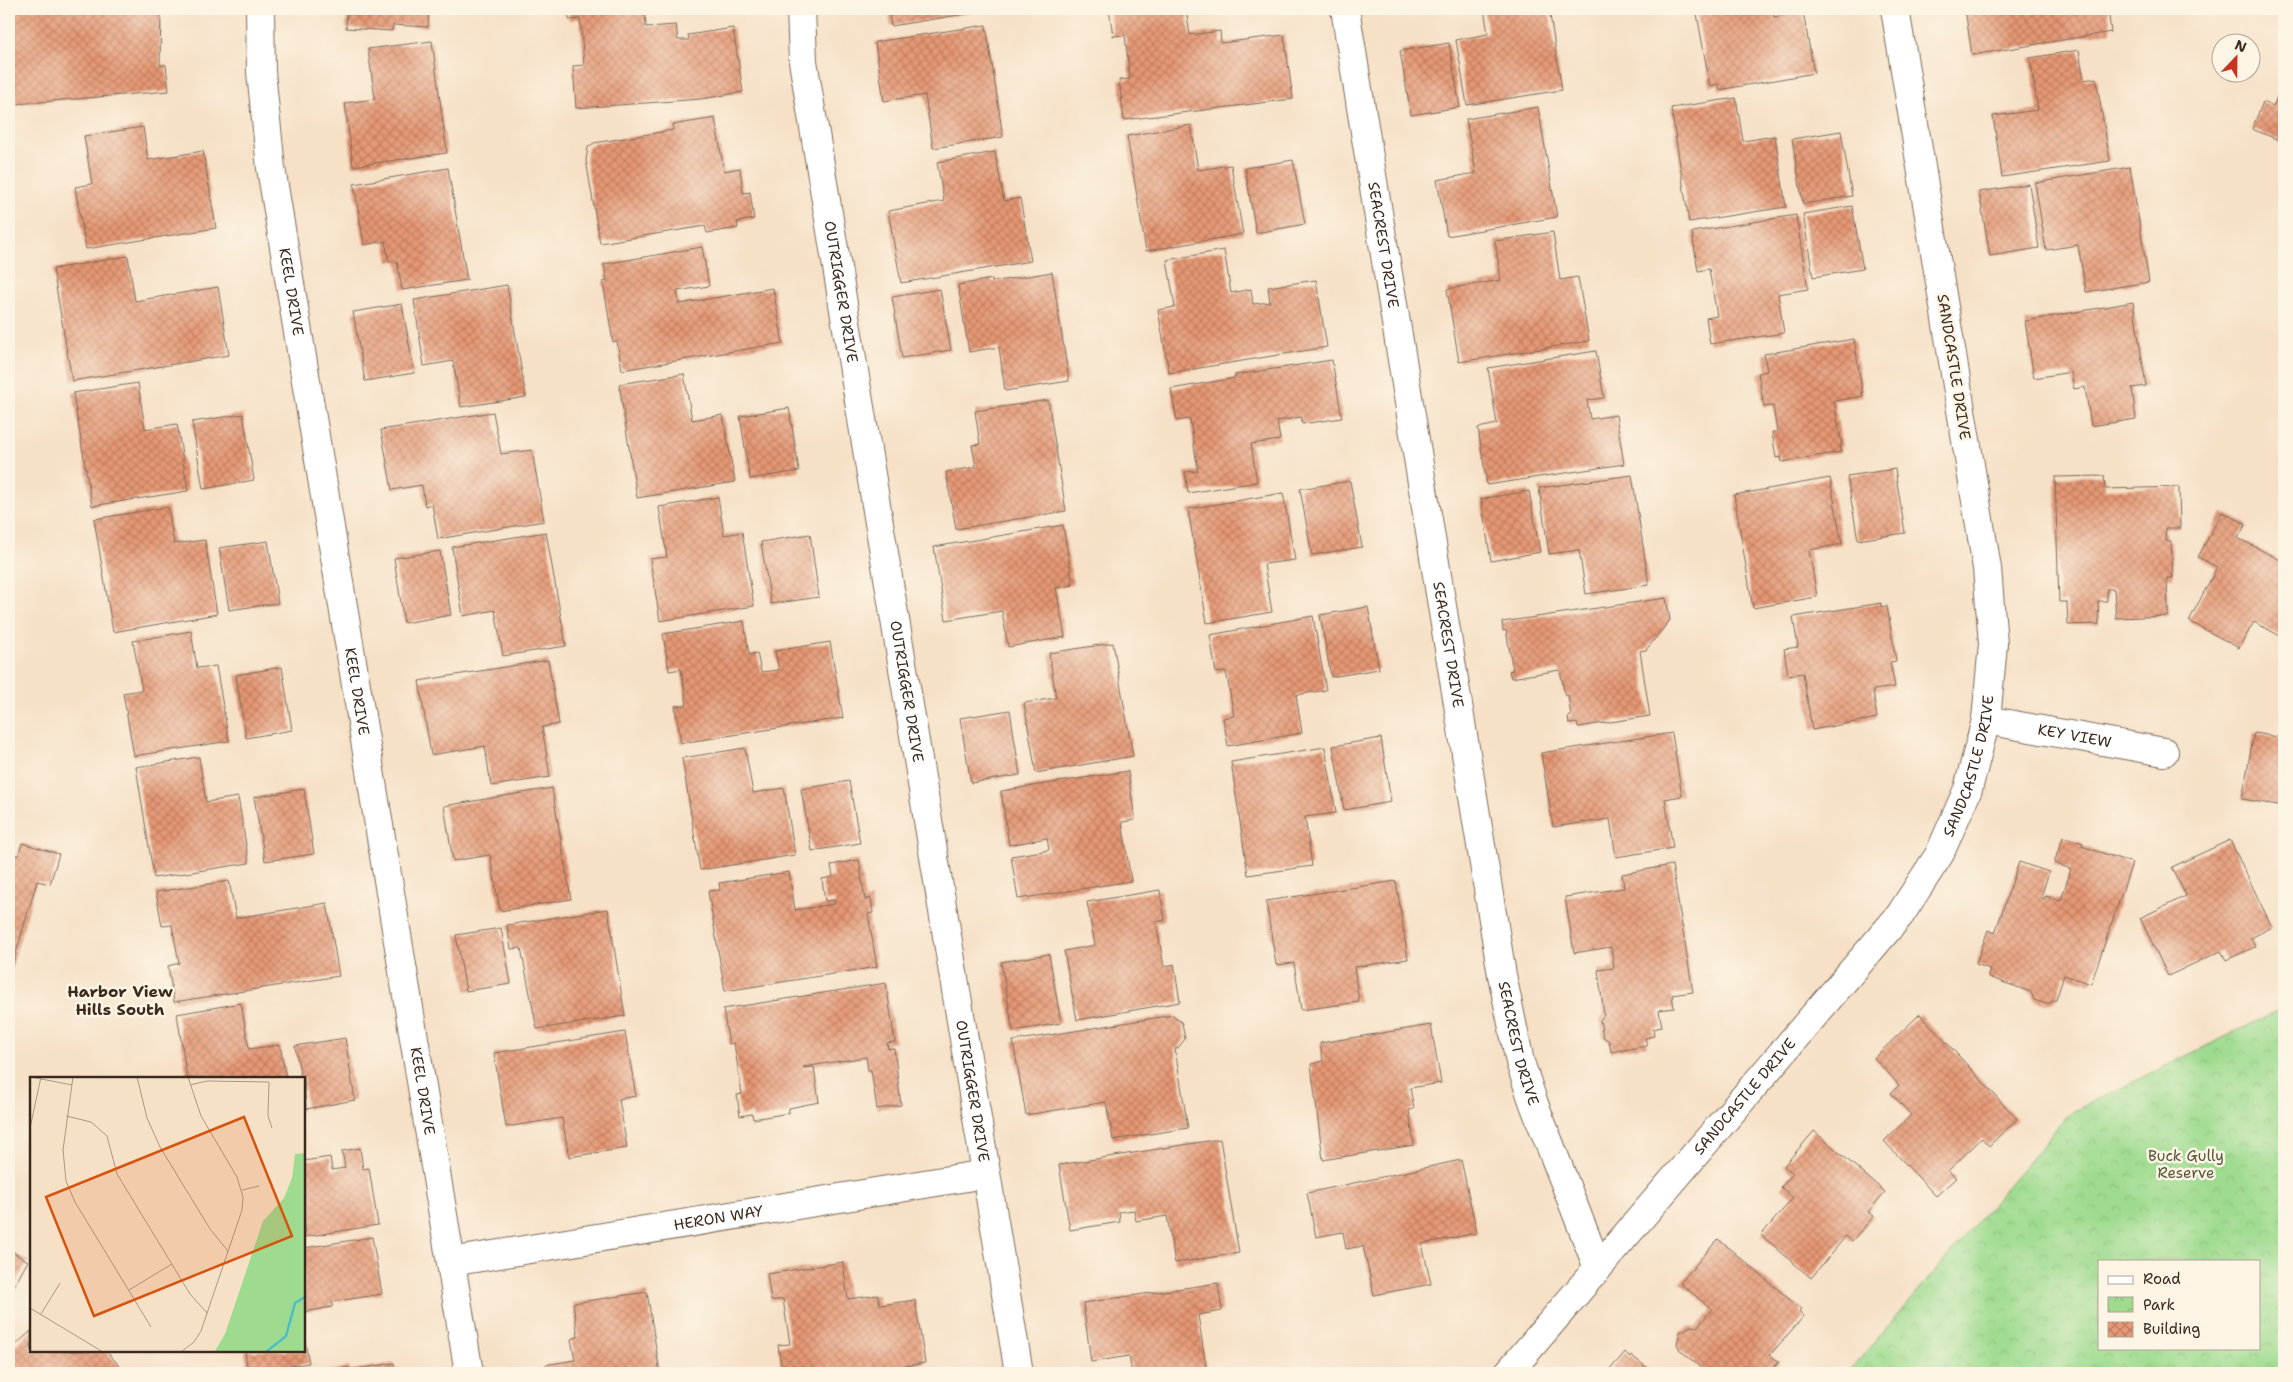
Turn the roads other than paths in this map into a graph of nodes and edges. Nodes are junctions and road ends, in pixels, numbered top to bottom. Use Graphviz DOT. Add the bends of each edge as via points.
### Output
graph roads {
  1 [pos="260,9"];
  2 [pos="801,9"];
  3 [pos="1344,9"];
  4 [pos="1895,9"];
  5 [pos="1986,720"];
  6 [pos="2164,752"];
  7 [pos="985,1174"];
  8 [pos="451,1262"];
  9 [pos="1598,1268"];
  10 [pos="469,1373"];
  11 [pos="1018,1373"];
  12 [pos="1508,1373"];
  1 -- 8 [label="street, KEEL DRIVE" via="261,72 271,168"];
  2 -- 7 [label="street, OUTRIGGER DRIVE" via="803,61"];
  3 -- 9 [label="street, SEACREST DRIVE" via="1502,975 1520,1062"];
  4 -- 5 [label="street, SANDCASTLE DRIVE" via="1987,568 1993,644"];
  5 -- 6 [label="street, KEY VIEW"];
  5 -- 9 [label="street, SANDCASTLE DRIVE" via="1968,789 1943,847 1900,915"];
  7 -- 8 [label="street, HERON WAY"];
  7 -- 11 [label="street, OUTRIGGER DRIVE"];
  8 -- 10 [label="street, KEEL DRIVE"];
  9 -- 12 [label="street, SANDCASTLE DRIVE"];
}
